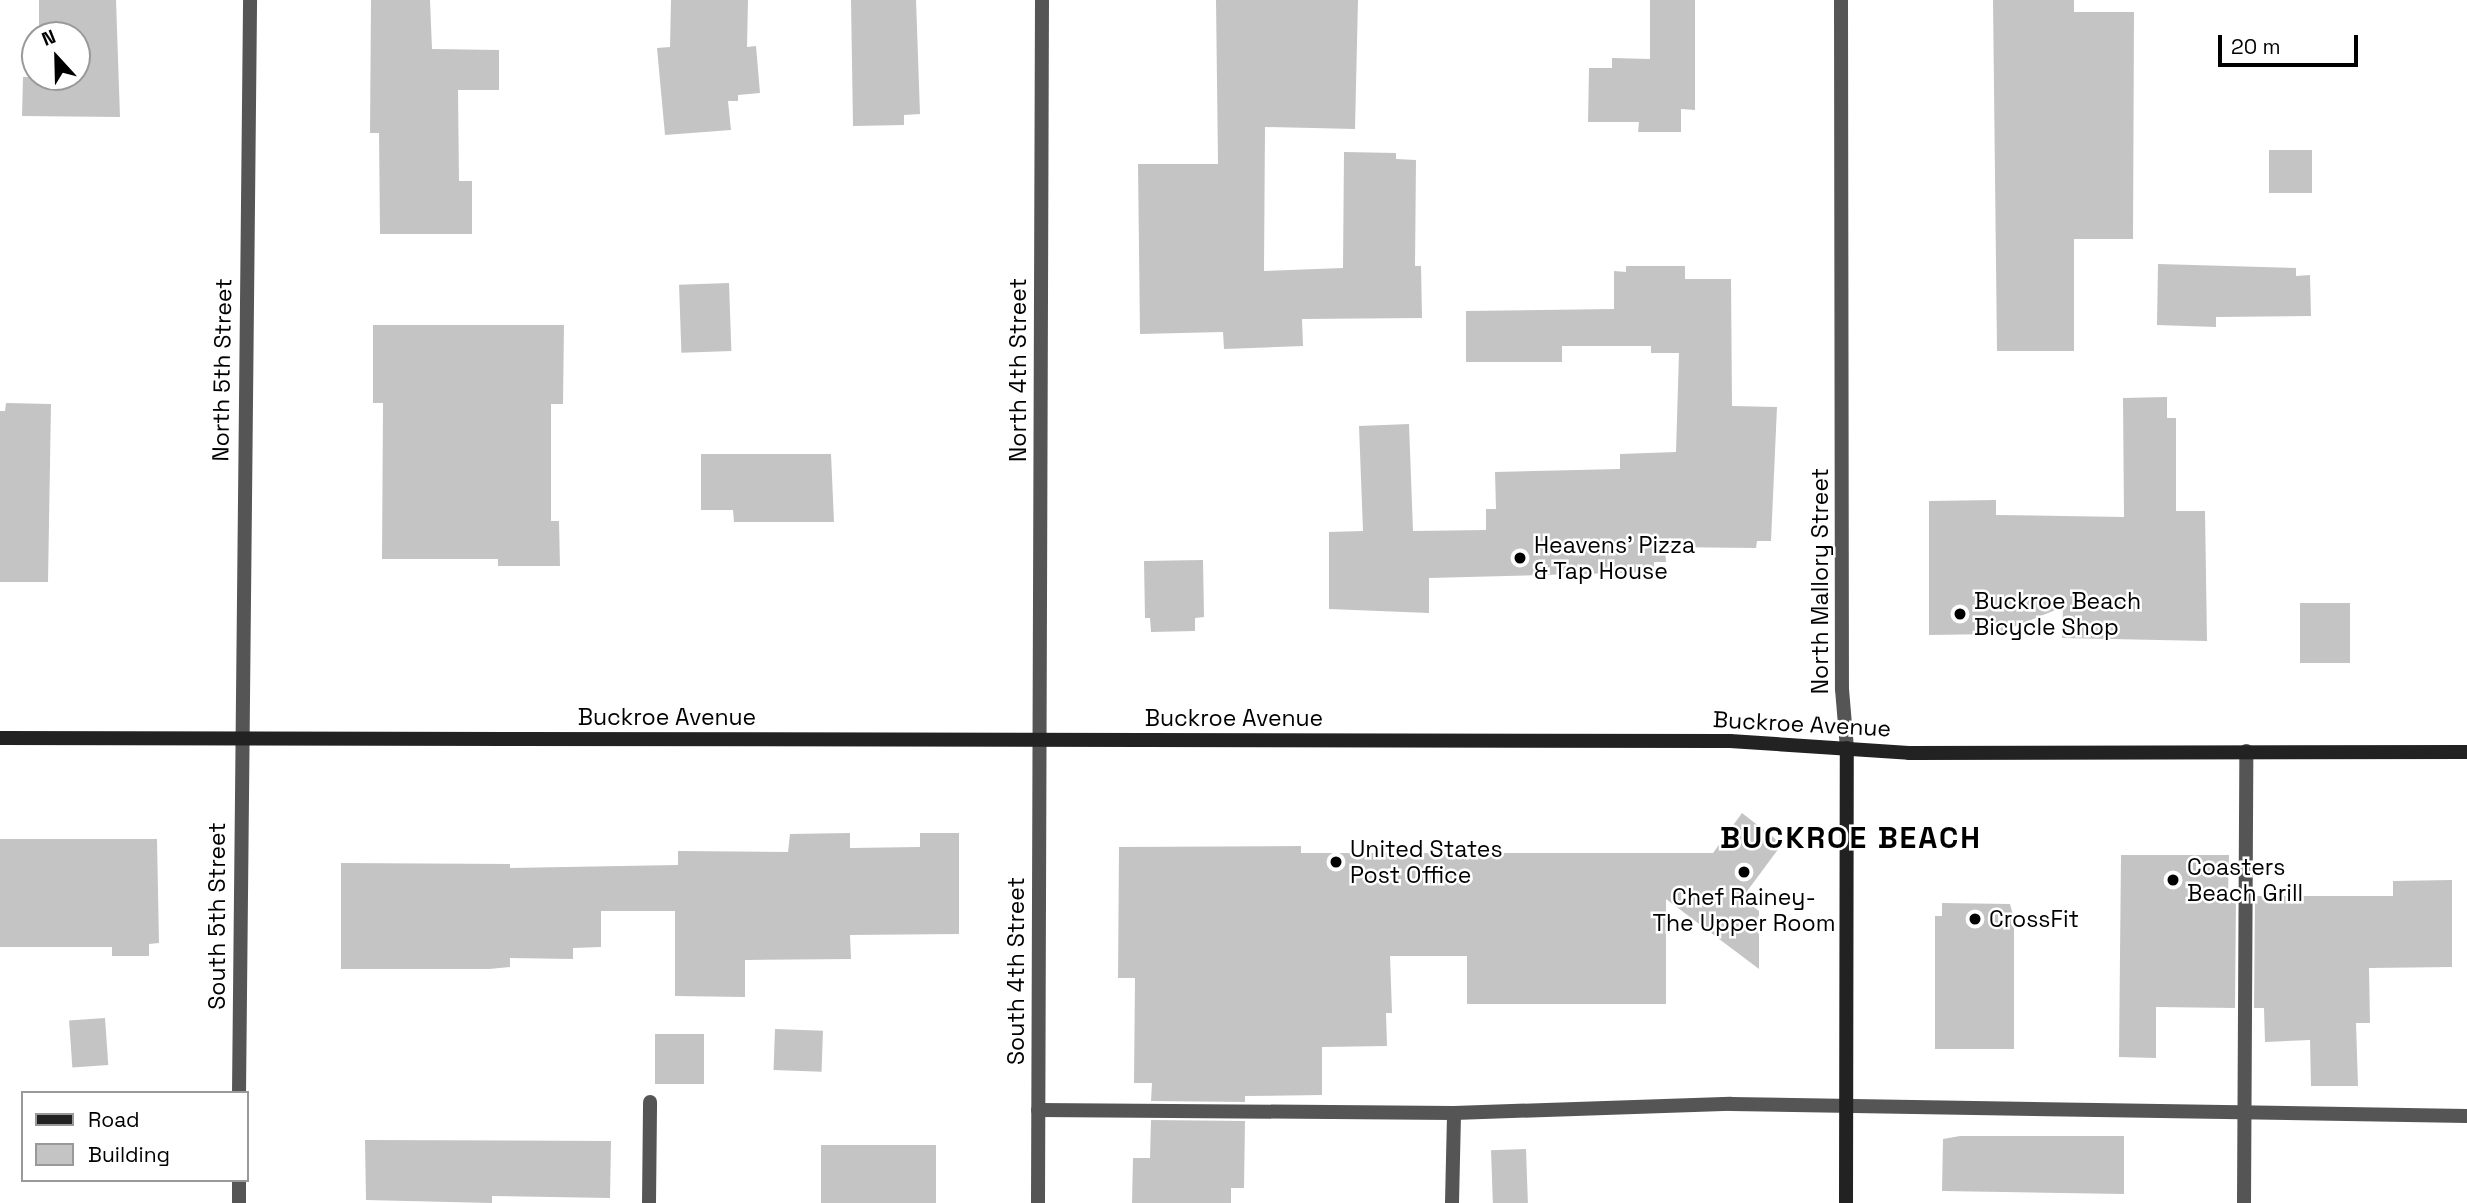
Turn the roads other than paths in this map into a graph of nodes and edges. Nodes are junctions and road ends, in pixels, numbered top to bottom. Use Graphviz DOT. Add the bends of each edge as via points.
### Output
graph roads {
  1 [pos="250,0"];
  2 [pos="1042,0"];
  3 [pos="1841,0"];
  4 [pos="0,738"];
  5 [pos="1039,739"];
  6 [pos="240,740"];
  7 [pos="1847,748"];
  8 [pos="2246,751"];
  9 [pos="2467,752"];
  10 [pos="239,1091"];
  11 [pos="650,1102"];
  12 [pos="1846,1105"];
  13 [pos="1038,1110"];
  14 [pos="1454,1113"];
  15 [pos="2244,1116"];
  16 [pos="2467,1116"];
  17 [pos="239,1182"];
  18 [pos="239,1203"];
  19 [pos="649,1203"];
  20 [pos="1038,1203"];
  21 [pos="1452,1203"];
  22 [pos="1846,1203"];
  23 [pos="2244,1203"];
  1 -- 6 [label="street, North 5th Street"];
  2 -- 5 [label="street, North 4th Street"];
  3 -- 7 [label="street, North Mallory Street" via="1842,689"];
  4 -- 6 [label="street, Buckroe Avenue"];
  5 -- 6 [label="street, Buckroe Avenue"];
  5 -- 7 [label="street, Buckroe Avenue" via="1730,741"];
  5 -- 13 [label="street, South 4th Street"];
  6 -- 10 [label="street, South 5th Street"];
  7 -- 8 [label="street, Buckroe Avenue" via="1909,753"];
  7 -- 12 [label="street, North Mallory Street"];
  8 -- 9 [label="street, Buckroe Avenue"];
  8 -- 15 [label="street"];
  11 -- 19 [label="street"];
  12 -- 14 [label="street"];
  12 -- 15 [label="street"];
  12 -- 22 [label="street, North Mallory Street"];
  13 -- 14 [label="street"];
  13 -- 20 [label="street, South 4th Street"];
  14 -- 21 [label="street"];
  15 -- 16 [label="street"];
  15 -- 23 [label="street"];
  17 -- 18 [label="street"];
}
